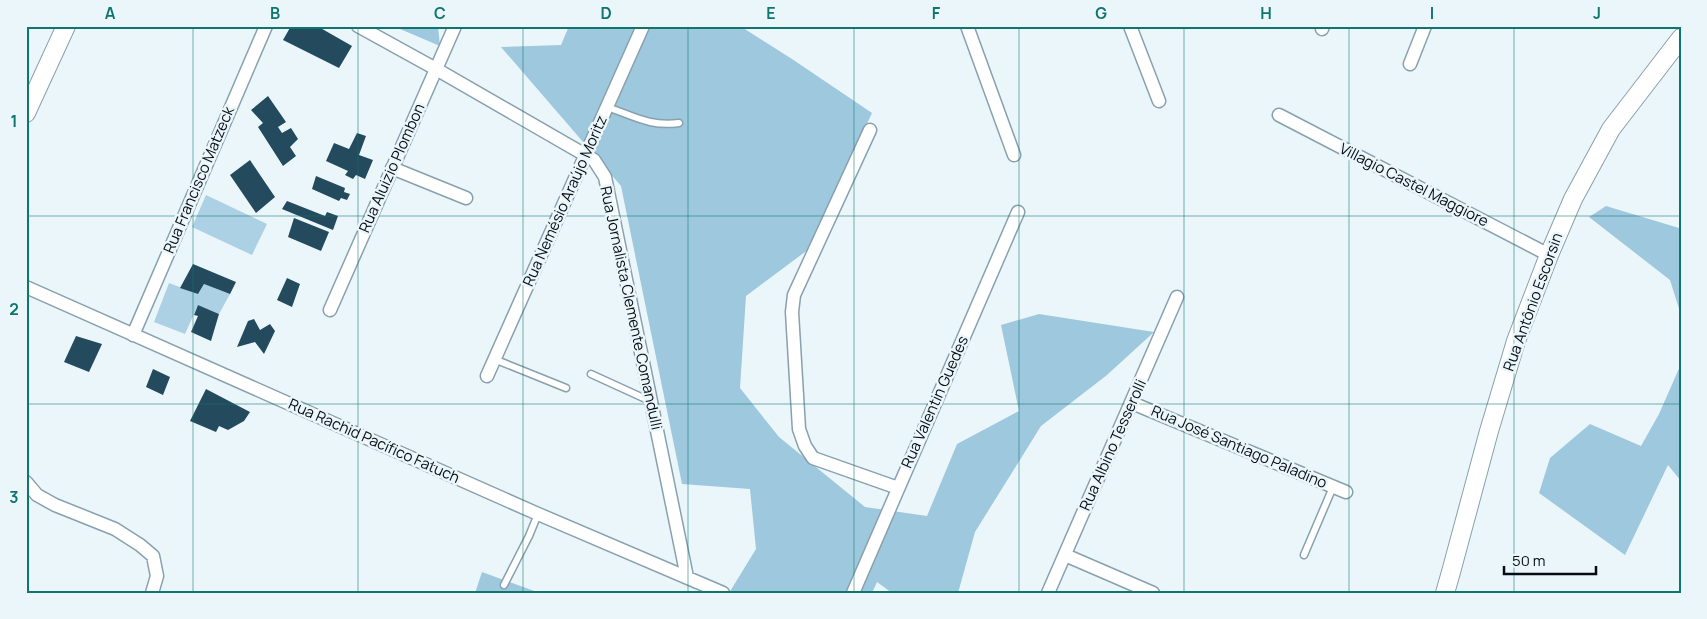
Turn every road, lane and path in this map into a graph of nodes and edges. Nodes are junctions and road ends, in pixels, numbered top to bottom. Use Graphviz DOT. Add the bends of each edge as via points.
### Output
graph roads {
  1 [pos="66,26"];
  2 [pos="266,26"];
  3 [pos="358,26"];
  4 [pos="455,26"];
  5 [pos="643,26"];
  6 [pos="967,26"];
  7 [pos="1130,26"];
  8 [pos="1425,26"];
  9 [pos="1681,38"];
  10 [pos="1410,64"];
  11 [pos="436,69"];
  12 [pos="1159,101"];
  13 [pos="607,107"];
  14 [pos="26,113"];
  15 [pos="1279,115"];
  16 [pos="679,123"];
  17 [pos="870,130"];
  18 [pos="586,154"];
  19 [pos="1014,155"];
  20 [pos="392,168"];
  21 [pos="466,198"];
  22 [pos="1018,212"];
  23 [pos="1549,255"];
  24 [pos="26,287"];
  25 [pos="1177,297"];
  26 [pos="330,310"];
  27 [pos="133,334"];
  28 [pos="494,359"];
  29 [pos="591,374"];
  30 [pos="487,376"];
  31 [pos="566,388"];
  32 [pos="650,401"];
  33 [pos="1132,403"];
  34 [pos="26,482"];
  35 [pos="1333,487"];
  36 [pos="898,488"];
  37 [pos="1346,492"];
  38 [pos="32,495"];
  39 [pos="538,514"];
  40 [pos="1065,555"];
  41 [pos="1304,555"];
  42 [pos="687,577"];
  43 [pos="504,585"];
  44 [pos="152,593"];
  45 [pos="722,593"];
  46 [pos="853,593"];
  47 [pos="1048,593"];
  48 [pos="1153,593"];
  49 [pos="1445,593"];
  1 -- 14 [label="main road"];
  2 -- 27 [label="street, Rua Francisco Matzeck"];
  3 -- 11 [label="street, Rua Jornalista Clemente Comandulli"];
  4 -- 11 [label="street, Rua Aluizio Plombon"];
  5 -- 13 [label="street, Rua Nemésio Araújo Moritz"];
  6 -- 19 [label="street"];
  7 -- 12 [label="street"];
  8 -- 10 [label="street"];
  9 -- 23 [label="main road, Rua Antônio Escorsin" via="1611,129 1573,199"];
  11 -- 18 [label="street, Rua Jornalista Clemente Comandulli"];
  11 -- 20 [label="street, Rua Aluizio Plombon"];
  13 -- 16 [label="lane" via="650,123"];
  13 -- 18 [label="street, Rua Nemésio Araújo Moritz"];
  15 -- 23 [label="street, Villagio Castel Maggiore"];
  17 -- 36 [label="street" via="794,295 792,312 799,429 814,458"];
  18 -- 28 [label="street, Rua Nemésio Araújo Moritz"];
  18 -- 32 [label="street, Rua Jornalista Clemente Comandulli" via="594,160 604,177"];
  20 -- 21 [label="street"];
  20 -- 26 [label="street, Rua Aluizio Plombon"];
  22 -- 36 [label="street, Rua Valentin Guedes"];
  23 -- 49 [label="main road, Rua Antônio Escorsin" via="1502,386"];
  24 -- 27 [label="street, Rua Rachid Pacífico Fatuch"];
  25 -- 33 [label="street, Rua Albino Tesserolli"];
  27 -- 39 [label="street, Rua Rachid Pacífico Fatuch"];
  28 -- 30 [label="street, Rua Nemésio Araújo Moritz"];
  28 -- 31 [label="lane"];
  29 -- 32 [label="lane"];
  32 -- 42 [label="street, Rua Jornalista Clemente Comandulli"];
  33 -- 35 [label="street, Rua José Santiago Paladino"];
  33 -- 40 [label="street, Rua Albino Tesserolli"];
  34 -- 38 [label="street"];
  35 -- 37 [label="street, Rua José Santiago Paladino"];
  35 -- 41 [label="lane"];
  36 -- 46 [label="street, Rua Valentin Guedes"];
  38 -- 44 [label="street" via="115,529 140,545 153,556 157,576"];
  39 -- 42 [label="street, Rua Rachid Pacífico Fatuch"];
  39 -- 43 [label="lane"];
  40 -- 47 [label="street, Rua Albino Tesserolli"];
  40 -- 48 [label="street"];
  42 -- 45 [label="street, Rua Rachid Pacífico Fatuch"];
}
